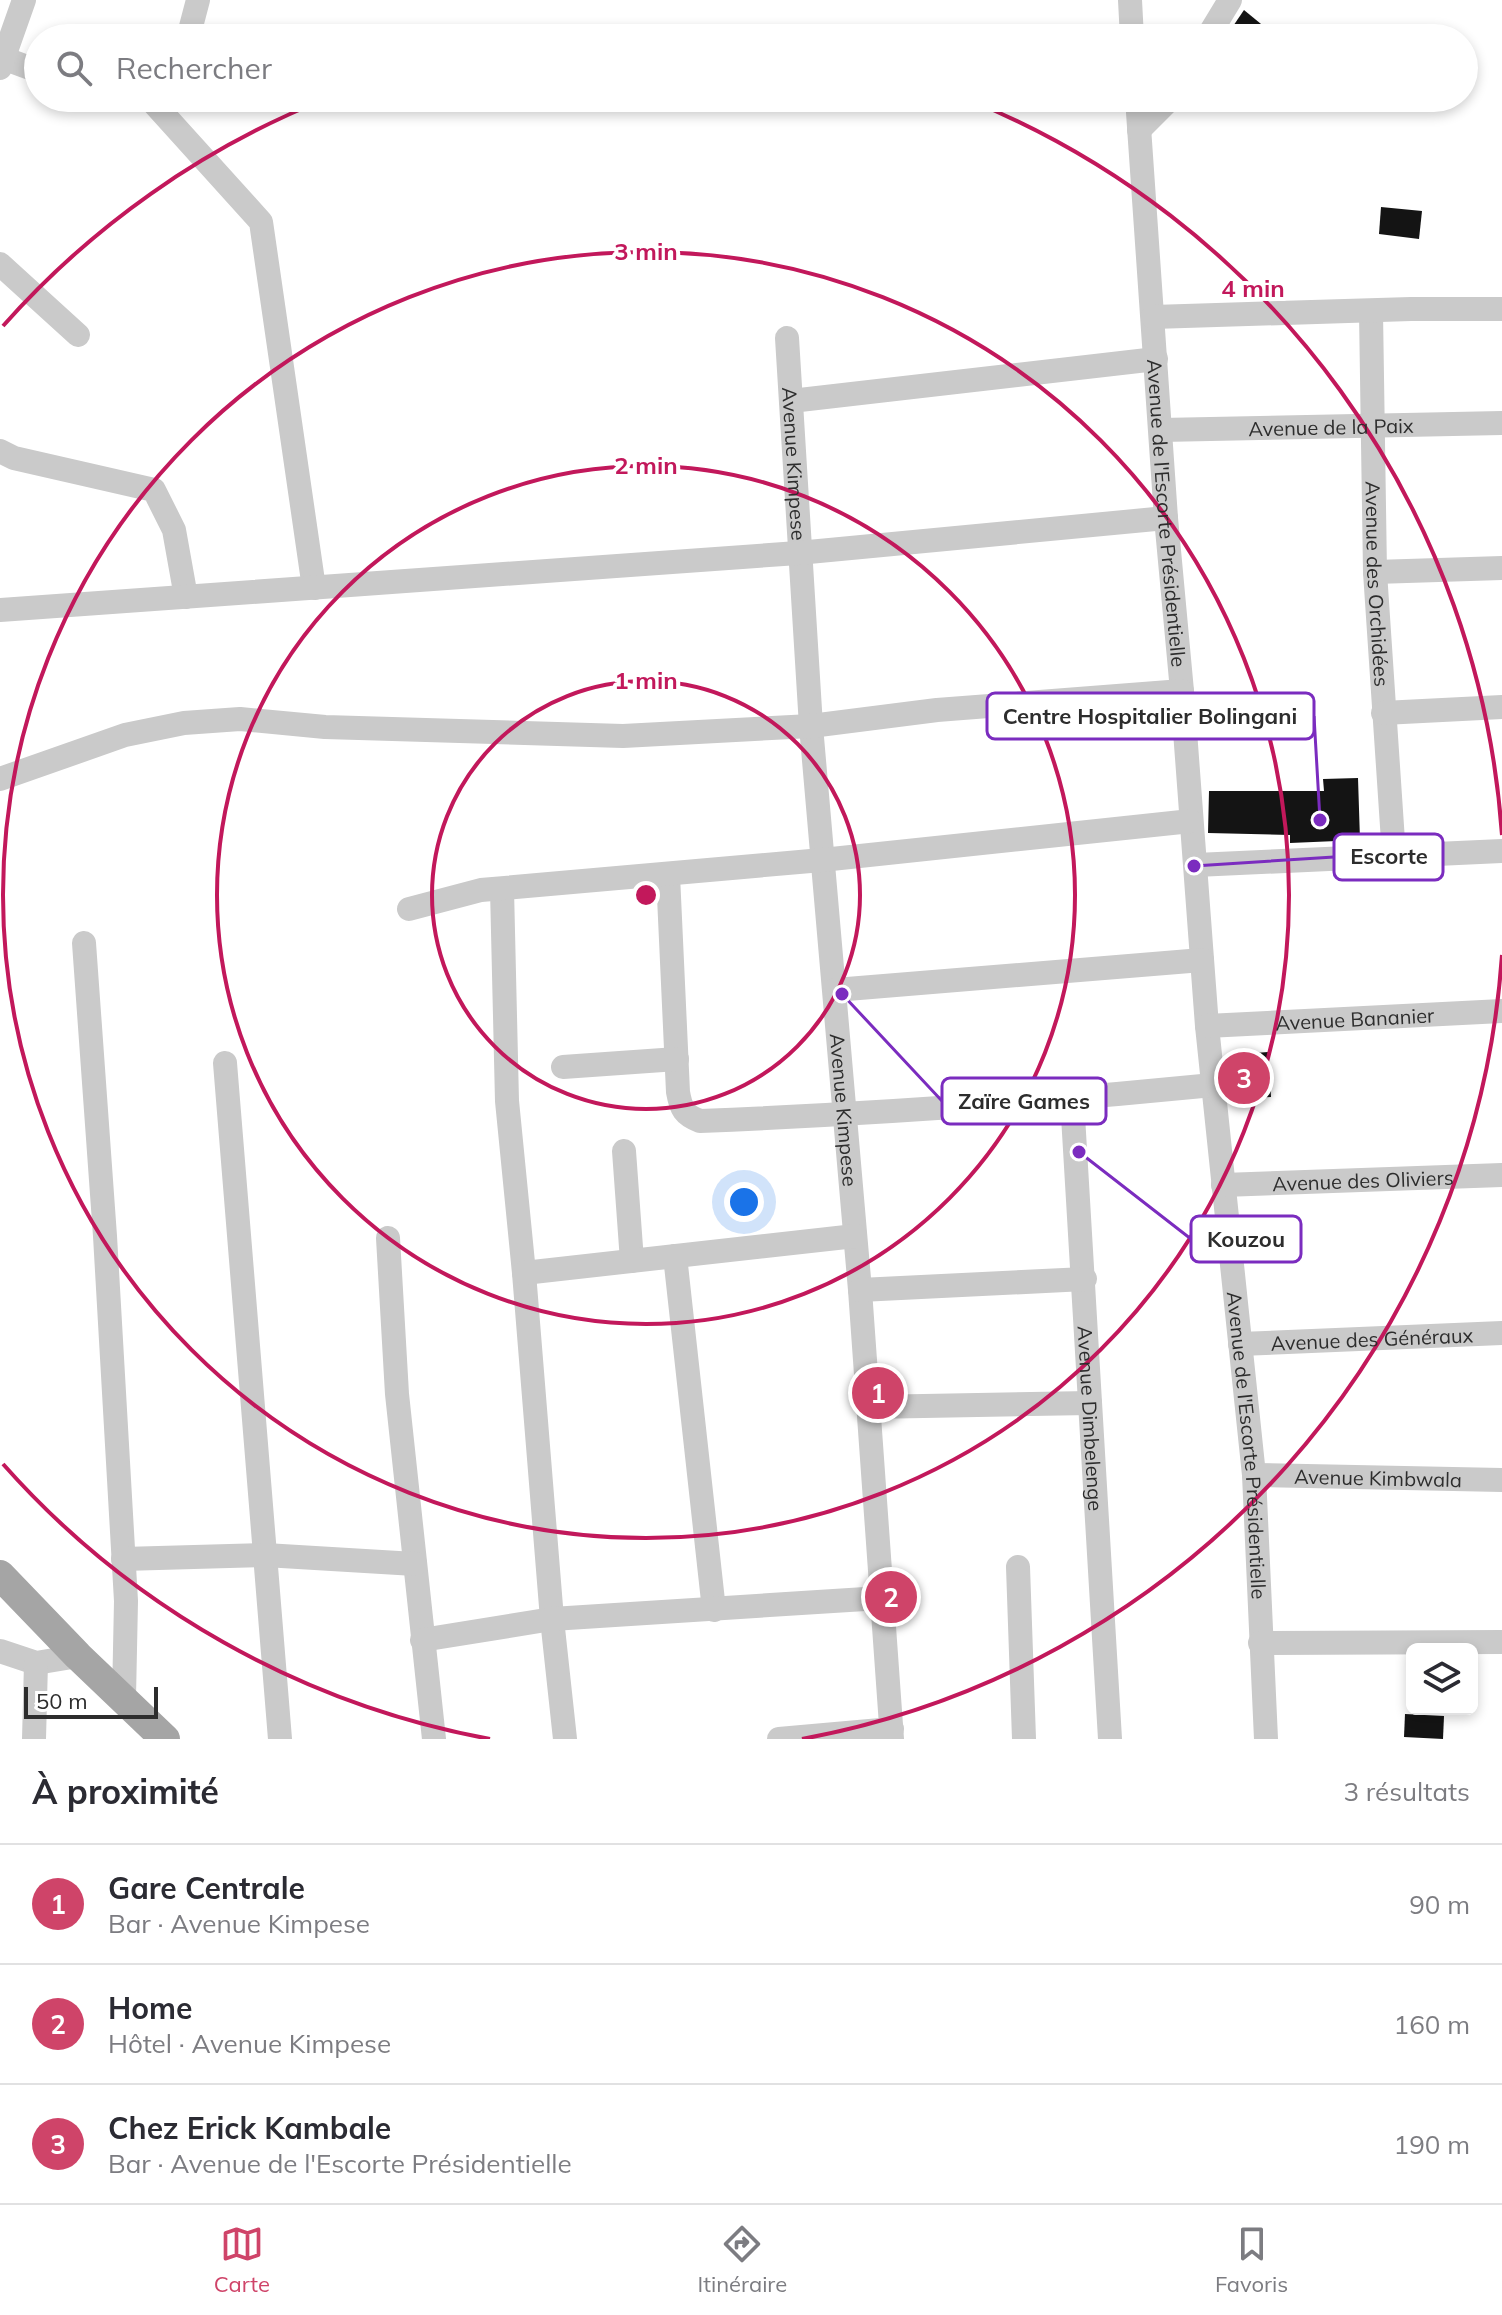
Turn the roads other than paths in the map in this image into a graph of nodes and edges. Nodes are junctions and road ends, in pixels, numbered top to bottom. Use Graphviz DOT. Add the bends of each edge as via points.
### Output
graph roads {
  1 [pos="24,0"];
  2 [pos="198,0"];
  3 [pos="1130,0"];
  4 [pos="1230,0"];
  5 [pos="192,24"];
  6 [pos="1131,24"];
  7 [pos="1215,24"];
  8 [pos="1,61"];
  9 [pos="24,67"];
  10 [pos="162,112"];
  11 [pos="1138,112"];
  12 [pos="1157,112"];
  13 [pos="1139,130"];
  14 [pos="0,264"];
  15 [pos="1502,309"];
  16 [pos="1371,312"];
  17 [pos="1153,317"];
  18 [pos="78,335"];
  19 [pos="787,338"];
  20 [pos="1156,359"];
  21 [pos="791,401"];
  22 [pos="1502,423"];
  23 [pos="1372,427"];
  24 [pos="1161,430"];
  25 [pos="0,451"];
  26 [pos="1166,518"];
  27 [pos="798,553"];
  28 [pos="1502,568"];
  29 [pos="1375,572"];
  30 [pos="314,588"];
  31 [pos="186,597"];
  32 [pos="0,610"];
  33 [pos="1182,691"];
  34 [pos="1502,707"];
  35 [pos="1383,713"];
  36 [pos="811,726"];
  37 [pos="0,779"];
  38 [pos="1191,821"];
  39 [pos="1502,851"];
  40 [pos="1394,856"];
  41 [pos="822,860"];
  42 [pos="1196,865"];
  43 [pos="668,875"];
  44 [pos="502,889"];
  45 [pos="409,909"];
  46 [pos="84,943"];
  47 [pos="1202,960"];
  48 [pos="835,990"];
  49 [pos="1502,1011"];
  50 [pos="1207,1026"];
  51 [pos="677,1059"];
  52 [pos="225,1063"];
  53 [pos="563,1067"];
  54 [pos="1213,1085"];
  55 [pos="1072,1099"];
  56 [pos="844,1115"];
  57 [pos="624,1151"];
  58 [pos="1502,1175"];
  59 [pos="1223,1185"];
  60 [pos="855,1236"];
  61 [pos="388,1238"];
  62 [pos="675,1256"];
  63 [pos="632,1261"];
  64 [pos="524,1273"];
  65 [pos="1085,1279"];
  66 [pos="860,1290"];
  67 [pos="1502,1333"];
  68 [pos="1240,1344"];
  69 [pos="1090,1403"];
  70 [pos="869,1407"];
  71 [pos="1254,1475"];
  72 [pos="1502,1480"];
  73 [pos="265,1555"];
  74 [pos="123,1559"];
  75 [pos="415,1564"];
  76 [pos="1018,1567"];
  77 [pos="0,1575"];
  78 [pos="881,1598"];
  79 [pos="714,1610"];
  80 [pos="552,1619"];
  81 [pos="422,1640"];
  82 [pos="1502,1642"];
  83 [pos="1260,1643"];
  84 [pos="0,1651"];
  85 [pos="78,1656"];
  86 [pos="36,1663"];
  87 [pos="124,1697"];
  88 [pos="892,1734"];
  89 [pos="34,1739"];
  90 [pos="165,1739"];
  91 [pos="280,1739"];
  92 [pos="434,1739"];
  93 [pos="565,1739"];
  94 [pos="779,1739"];
  95 [pos="1024,1739"];
  96 [pos="1110,1739"];
  97 [pos="1266,1739"];
  1 -- 8 [label="street"];
  2 -- 5 [label="street"];
  3 -- 6 [label="street"];
  4 -- 7 [label="street"];
  8 -- 9 [label="street"];
  10 -- 30 [label="street" via="261,222"];
  11 -- 13 [label="street, Avenue de l'Escorte Présidentielle"];
  12 -- 13 [label="street"];
  13 -- 17 [label="street, Avenue de l'Escorte Présidentielle"];
  14 -- 18 [label="street"];
  15 -- 16 [label="street"];
  16 -- 17 [label="street"];
  16 -- 23 [label="street, Avenue des Orchidées"];
  17 -- 20 [label="street, Avenue de l'Escorte Présidentielle"];
  19 -- 21 [label="street, Avenue Kimpese"];
  20 -- 21 [label="street"];
  20 -- 24 [label="street, Avenue de l'Escorte Présidentielle"];
  21 -- 27 [label="street, Avenue Kimpese"];
  22 -- 23 [label="street, Avenue de la Paix"];
  23 -- 24 [label="street, Avenue de la Paix"];
  23 -- 29 [label="street, Avenue des Orchidées"];
  24 -- 26 [label="street, Avenue de l'Escorte Présidentielle"];
  25 -- 31 [label="street" via="154,490 174,530"];
  26 -- 27 [label="street"];
  26 -- 33 [label="street, Avenue de l'Escorte Présidentielle"];
  27 -- 30 [label="street"];
  27 -- 36 [label="street, Avenue Kimpese"];
  28 -- 29 [label="street"];
  29 -- 35 [label="street, Avenue des Orchidées"];
  30 -- 31 [label="street"];
  31 -- 32 [label="street"];
  33 -- 36 [label="street" via="937,710"];
  33 -- 38 [label="street, Avenue de l'Escorte Présidentielle"];
  34 -- 35 [label="street"];
  35 -- 40 [label="street, Avenue des Orchidées"];
  36 -- 37 [label="street" via="623,736 325,727 240,719 125,735"];
  36 -- 41 [label="street, Avenue Kimpese"];
  38 -- 41 [label="street"];
  38 -- 42 [label="street, Avenue de l'Escorte Présidentielle"];
  39 -- 40 [label="street"];
  40 -- 42 [label="street"];
  41 -- 43 [label="street"];
  41 -- 48 [label="street, Avenue Kimpese"];
  42 -- 47 [label="street, Avenue de l'Escorte Présidentielle"];
  43 -- 44 [label="street"];
  43 -- 51 [label="street"];
  44 -- 45 [label="street"];
  44 -- 64 [label="street" via="507,1101"];
  46 -- 74 [label="street"];
  47 -- 48 [label="street"];
  47 -- 50 [label="street, Avenue de l'Escorte Présidentielle"];
  48 -- 56 [label="street, Avenue Kimpese"];
  49 -- 50 [label="street, Avenue Bananier"];
  50 -- 54 [label="street, Avenue de l'Escorte Présidentielle"];
  51 -- 53 [label="street"];
  51 -- 56 [label="street" via="681,1108 688,1117 700,1121"];
  52 -- 73 [label="street"];
  54 -- 55 [label="street"];
  54 -- 59 [label="street, Avenue de l'Escorte Présidentielle"];
  55 -- 56 [label="street"];
  55 -- 65 [label="street, Avenue Dimbelenge"];
  56 -- 60 [label="street, Avenue Kimpese"];
  57 -- 63 [label="street"];
  58 -- 59 [label="street, Avenue des Oliviers"];
  59 -- 68 [label="street, Avenue de l'Escorte Présidentielle"];
  60 -- 62 [label="street"];
  60 -- 66 [label="street, Avenue Kimpese"];
  61 -- 75 [label="street"];
  62 -- 63 [label="street"];
  62 -- 79 [label="street"];
  63 -- 64 [label="street"];
  64 -- 80 [label="street"];
  65 -- 66 [label="street"];
  65 -- 69 [label="street, Avenue Dimbelenge"];
  66 -- 70 [label="street, Avenue Kimpese"];
  67 -- 68 [label="street, Avenue des Généraux"];
  68 -- 71 [label="street, Avenue de l'Escorte Présidentielle"];
  69 -- 70 [label="street"];
  69 -- 96 [label="street, Avenue Dimbelenge"];
  70 -- 78 [label="street, Avenue Kimpese"];
  71 -- 72 [label="street, Avenue Kimbwala"];
  71 -- 83 [label="street, Avenue de l'Escorte Présidentielle"];
  73 -- 74 [label="street"];
  73 -- 75 [label="street"];
  73 -- 91 [label="street"];
  74 -- 87 [label="street"];
  75 -- 81 [label="street"];
  76 -- 95 [label="street"];
  77 -- 85 [label="main road"];
  78 -- 79 [label="street"];
  78 -- 88 [label="street, Avenue Kimpese"];
  79 -- 80 [label="street"];
  80 -- 81 [label="street"];
  80 -- 93 [label="street"];
  81 -- 92 [label="street"];
  82 -- 83 [label="street"];
  83 -- 97 [label="street, Avenue de l'Escorte Présidentielle"];
  84 -- 86 [label="street"];
  85 -- 86 [label="street"];
  85 -- 87 [label="main road"];
  86 -- 89 [label="street"];
  87 -- 90 [label="main road"];
  88 -- 94 [label="street"];
}
